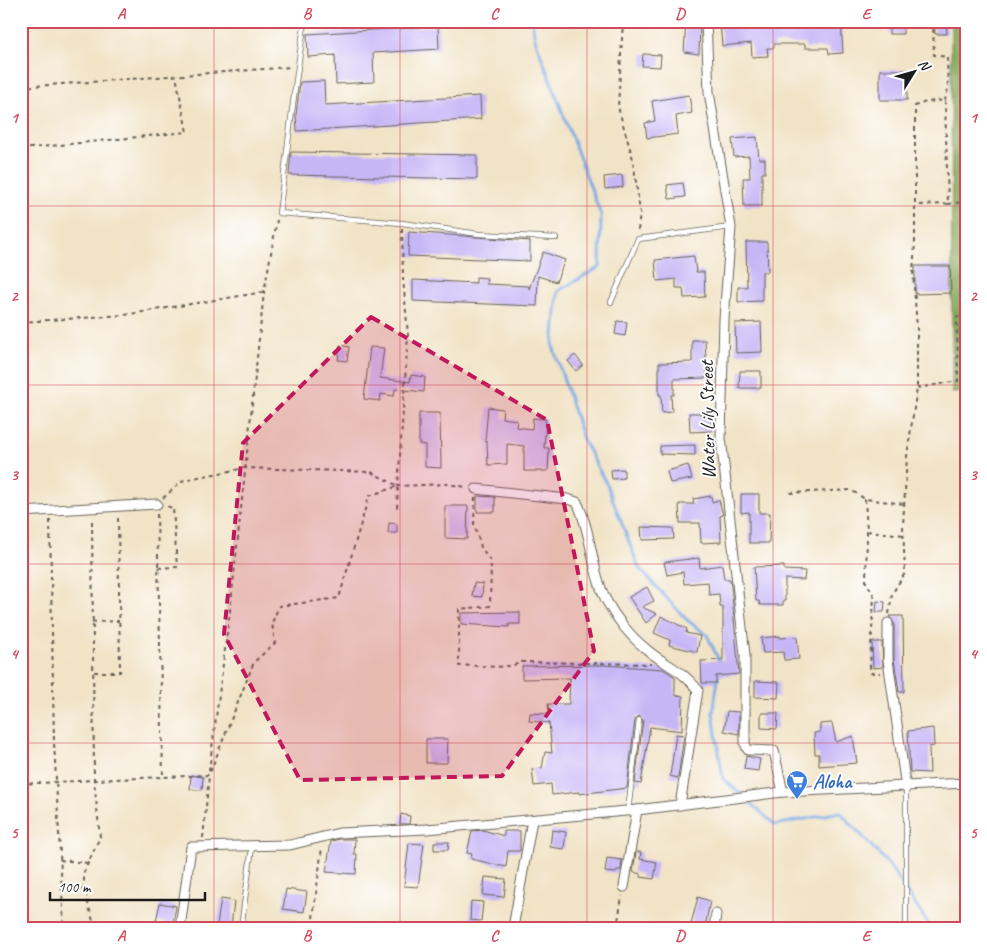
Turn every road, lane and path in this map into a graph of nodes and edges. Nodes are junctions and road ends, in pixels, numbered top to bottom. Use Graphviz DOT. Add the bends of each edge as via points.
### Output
graph roads {
  1 [pos="305,21"];
  2 [pos="623,21"];
  3 [pos="706,21"];
  4 [pos="933,21"];
  5 [pos="297,67"];
  6 [pos="176,76"];
  7 [pos="21,88"];
  8 [pos="945,100"];
  9 [pos="21,149"];
  10 [pos="948,204"];
  11 [pos="916,205"];
  12 [pos="279,213"];
  13 [pos="966,219"];
  14 [pos="402,223"];
  15 [pos="731,227"];
  16 [pos="556,238"];
  17 [pos="638,239"];
  18 [pos="264,292"];
  19 [pos="611,302"];
  20 [pos="966,316"];
  21 [pos="21,322"];
  22 [pos="917,388"];
  23 [pos="246,468"];
  24 [pos="398,486"];
  25 [pos="476,489"];
  26 [pos="790,493"];
  27 [pos="865,499"];
  28 [pos="157,504"];
  29 [pos="905,504"];
  30 [pos="118,506"];
  31 [pos="92,507"];
  32 [pos="397,509"];
  33 [pos="49,510"];
  34 [pos="21,512"];
  35 [pos="867,531"];
  36 [pos="904,535"];
  37 [pos="158,568"];
  38 [pos="120,621"];
  39 [pos="92,622"];
  40 [pos="888,622"];
  41 [pos="665,662"];
  42 [pos="93,672"];
  43 [pos="890,673"];
  44 [pos="639,720"];
  45 [pos="209,775"];
  46 [pos="163,776"];
  47 [pos="94,780"];
  48 [pos="56,782"];
  49 [pos="966,783"];
  50 [pos="21,784"];
  51 [pos="906,788"];
  52 [pos="783,792"];
  53 [pos="680,805"];
  54 [pos="21,810"];
  55 [pos="633,811"];
  56 [pos="532,820"];
  57 [pos="324,837"];
  58 [pos="202,847"];
  59 [pos="252,847"];
  60 [pos="60,860"];
  61 [pos="89,863"];
  62 [pos="624,887"];
  63 [pos="84,889"];
  64 [pos="62,892"];
  65 [pos="21,900"];
  66 [pos="25,901"];
  67 [pos="716,914"];
  68 [pos="312,927"];
  69 [pos="409,927"];
  70 [pos="25,928"];
  71 [pos="64,928"];
  72 [pos="96,928"];
  73 [pos="180,928"];
  74 [pos="240,928"];
  75 [pos="415,928"];
  76 [pos="513,928"];
  77 [pos="617,928"];
  78 [pos="714,928"];
  79 [pos="906,928"];
  1 -- 5 [label="lane"];
  2 -- 17 [label="path" via="618,107 633,159 640,212"];
  3 -- 15 [label="street, Water Lily Street" via="709,92"];
  4 -- 8 [label="path" via="934,56 947,57"];
  5 -- 6 [label="path"];
  5 -- 12 [label="lane"];
  6 -- 7 [label="path"];
  6 -- 9 [label="path" via="187,132"];
  8 -- 10 [label="path"];
  8 -- 11 [label="path" via="915,106"];
  10 -- 11 [label="path"];
  10 -- 13 [label="path" via="965,202"];
  11 -- 22 [label="path" via="912,272 917,328"];
  12 -- 14 [label="lane"];
  12 -- 18 [label="path"];
  14 -- 16 [label="lane" via="479,234"];
  14 -- 24 [label="path" via="408,335"];
  15 -- 17 [label="lane"];
  15 -- 52 [label="street, Water Lily Street" via="724,319 721,438 746,655 745,744 748,750 774,751"];
  17 -- 19 [label="lane"];
  18 -- 21 [label="path" via="124,314"];
  18 -- 23 [label="path"];
  20 -- 22 [label="path" via="957,316 958,381"];
  22 -- 29 [label="path" via="907,456"];
  23 -- 24 [label="path" via="372,472"];
  23 -- 28 [label="path" via="184,480"];
  23 -- 45 [label="path"];
  24 -- 25 [label="path" via="447,484"];
  24 -- 32 [label="path"];
  24 -- 45 [label="path" via="369,496 339,598 279,606 272,623 275,643 254,662"];
  25 -- 41 [label="street" via="577,502 606,601 644,648"];
  25 -- 41 [label="path" via="474,524 481,547 492,562 490,606 459,609 459,666 513,667 522,662 589,662 622,666"];
  26 -- 27 [label="path" via="851,490"];
  27 -- 29 [label="path"];
  27 -- 35 [label="path"];
  28 -- 30 [label="street"];
  28 -- 37 [label="path"];
  28 -- 37 [label="path" via="173,508 178,567"];
  29 -- 36 [label="path"];
  30 -- 31 [label="street"];
  30 -- 38 [label="path"];
  31 -- 33 [label="street"];
  31 -- 39 [label="path"];
  33 -- 34 [label="street"];
  33 -- 48 [label="path"];
  35 -- 36 [label="path"];
  35 -- 43 [label="path" via="866,582 874,596 871,673"];
  36 -- 40 [label="path" via="904,573 892,594"];
  37 -- 46 [label="path"];
  38 -- 39 [label="path"];
  38 -- 42 [label="path" via="120,672"];
  39 -- 42 [label="path"];
  40 -- 43 [label="street"];
  41 -- 53 [label="street" via="687,676 698,690"];
  42 -- 47 [label="path"];
  43 -- 51 [label="street"];
  44 -- 55 [label="lane"];
  45 -- 46 [label="path"];
  45 -- 58 [label="path"];
  46 -- 47 [label="path"];
  47 -- 48 [label="path"];
  47 -- 61 [label="path" via="100,837"];
  48 -- 50 [label="path"];
  48 -- 60 [label="path"];
  49 -- 51 [label="street"];
  51 -- 52 [label="street"];
  51 -- 79 [label="lane"];
  52 -- 53 [label="street"];
  53 -- 55 [label="street"];
  54 -- 66 [label="path"];
  55 -- 56 [label="street"];
  55 -- 62 [label="street"];
  56 -- 57 [label="street"];
  56 -- 76 [label="street"];
  57 -- 59 [label="street" via="290,845"];
  57 -- 68 [label="path"];
  58 -- 59 [label="street"];
  58 -- 73 [label="street" via="190,848"];
  59 -- 74 [label="lane"];
  60 -- 61 [label="path"];
  60 -- 64 [label="path"];
  61 -- 63 [label="path" via="84,872"];
  62 -- 77 [label="path"];
  63 -- 64 [label="path"];
  63 -- 72 [label="path"];
  64 -- 71 [label="path"];
  65 -- 66 [label="path"];
  66 -- 70 [label="path"];
  67 -- 78 [label="street"];
  68 -- 69 [label="path"];
  69 -- 75 [label="path"];
}
